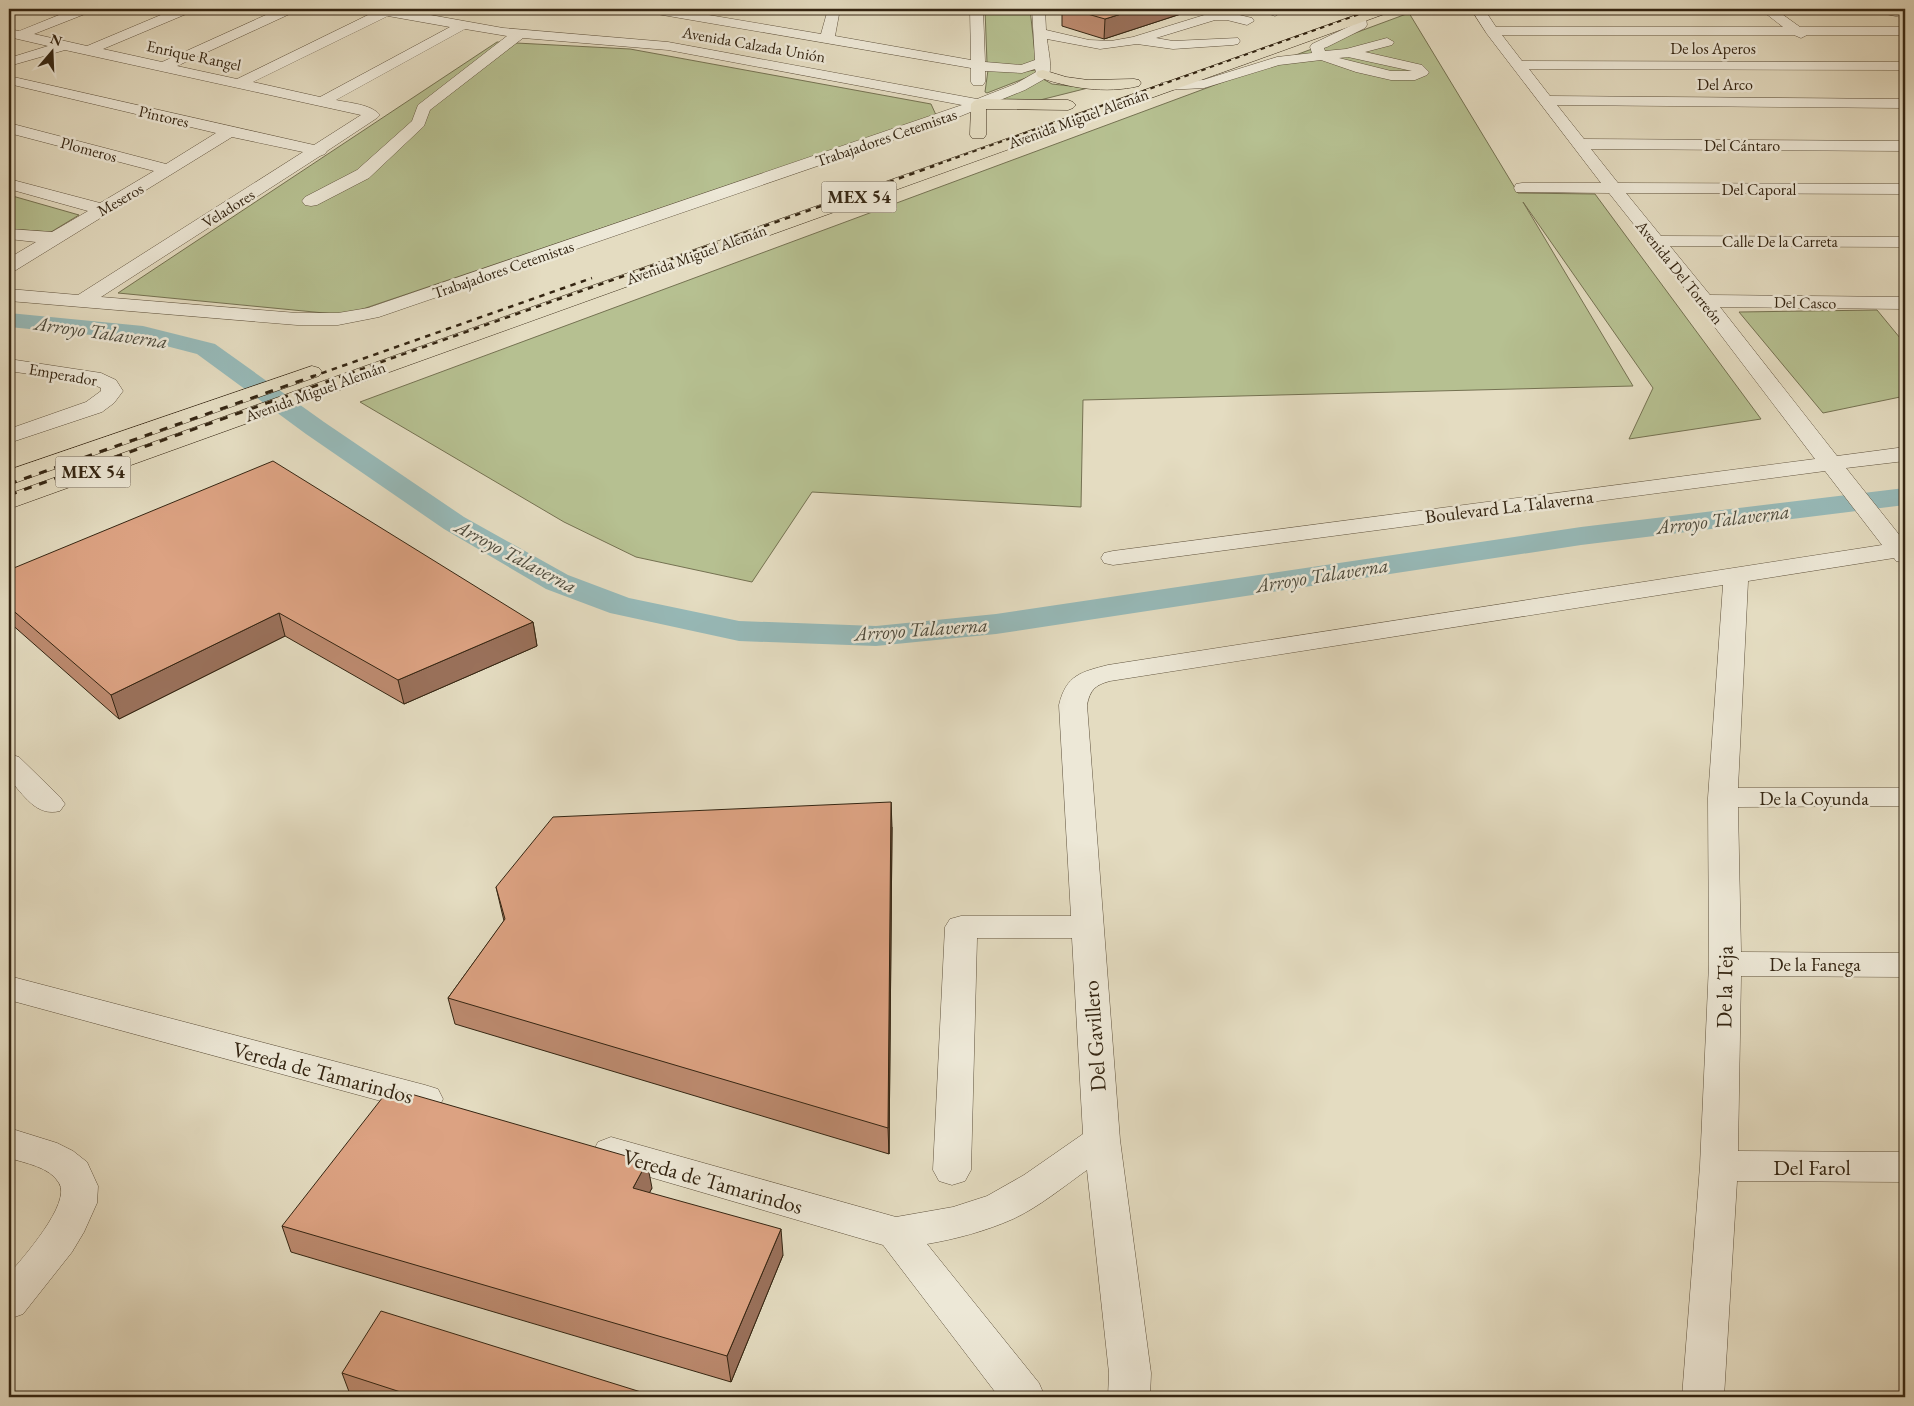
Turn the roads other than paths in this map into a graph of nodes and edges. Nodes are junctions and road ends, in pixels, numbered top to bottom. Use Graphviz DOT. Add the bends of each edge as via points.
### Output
graph roads {
  1 [pos="85,9"];
  2 [pos="186,9"];
  3 [pos="289,9"];
  4 [pos="382,9"];
  5 [pos="651,9"];
  6 [pos="834,9"];
  7 [pos="978,9"];
  8 [pos="1038,9"];
  9 [pos="1344,9"];
  10 [pos="1385,9"];
  11 [pos="1478,9"];
  12 [pos="1766,9"];
  13 [pos="1881,9"];
  14 [pos="1905,14"];
  15 [pos="1359,18"];
  16 [pos="1247,21"];
  17 [pos="461,26"];
  18 [pos="1492,31"];
  19 [pos="1796,31"];
  20 [pos="1905,31"];
  21 [pos="1041,33"];
  22 [pos="15,34"];
  23 [pos="519,34"];
  24 [pos="827,40"];
  25 [pos="1138,40"];
  26 [pos="1237,41"];
  27 [pos="1388,42"];
  28 [pos="65,45"];
  29 [pos="90,50"];
  30 [pos="1347,53"];
  31 [pos="1320,57"];
  32 [pos="9,62"];
  33 [pos="978,65"];
  34 [pos="1520,65"];
  35 [pos="1843,65"];
  36 [pos="1905,66"];
  37 [pos="163,67"];
  38 [pos="1043,68"];
  39 [pos="9,80"];
  40 [pos="240,83"];
  41 [pos="1134,83"];
  42 [pos="1166,86"];
  43 [pos="1545,100"];
  44 [pos="322,101"];
  45 [pos="979,104"];
  46 [pos="1068,105"];
  47 [pos="1902,105"];
  48 [pos="371,114"];
  49 [pos="1023,120"];
  50 [pos="9,128"];
  51 [pos="996,129"];
  52 [pos="230,132"];
  53 [pos="978,135"];
  54 [pos="960,141"];
  55 [pos="1579,144"];
  56 [pos="1905,146"];
  57 [pos="319,151"];
  58 [pos="170,170"];
  59 [pos="9,184"];
  60 [pos="1522,188"];
  61 [pos="1614,189"];
  62 [pos="1905,189"];
  63 [pos="311,201"];
  64 [pos="102,209"];
  65 [pos="9,234"];
  66 [pos="55,238"];
  67 [pos="1654,241"];
  68 [pos="1905,242"];
  69 [pos="9,266"];
  70 [pos="9,295"];
  71 [pos="82,301"];
  72 [pos="1705,301"];
  73 [pos="1905,303"];
  74 [pos="9,365"];
  75 [pos="324,374"];
  76 [pos="9,436"];
  77 [pos="1905,454"];
  78 [pos="1837,473"];
  79 [pos="9,478"];
  80 [pos="9,502"];
  81 [pos="1899,547"];
  82 [pos="1113,558"];
  83 [pos="1736,576"];
  84 [pos="9,763"];
  85 [pos="1723,798"];
  86 [pos="1905,798"];
  87 [pos="50,804"];
  88 [pos="1086,927"];
  89 [pos="1725,964"];
  90 [pos="1905,964"];
  91 [pos="9,988"];
  92 [pos="454,1108"];
  93 [pos="1102,1140"];
  94 [pos="9,1143"];
  95 [pos="579,1143"];
  96 [pos="1718,1166"];
  97 [pos="1905,1167"];
  98 [pos="952,1170"];
  99 [pos="896,1233"];
  100 [pos="9,1302"];
  101 [pos="1024,1397"];
  102 [pos="1129,1397"];
  103 [pos="1703,1397"];
  1 -- 22 [label="street"];
  2 -- 29 [label="street"];
  3 -- 37 [label="street"];
  4 -- 17 [label="street, Avenida Calzada Unión"];
  4 -- 40 [label="street"];
  5 -- 24 [label="street"];
  6 -- 24 [label="street"];
  7 -- 33 [label="street"];
  8 -- 21 [label="street"];
  9 -- 26 [label="highway, Avenida Miguel Alemán"];
  10 -- 15 [label="highway, Avenida Miguel Alemán / MEX 54"];
  11 -- 18 [label="street, Avenida Del Torreón"];
  12 -- 19 [label="street"];
  13 -- 14 [label="street"];
  15 -- 31 [label="street" via="1360,25 1353,30 1318,47"];
  15 -- 42 [label="highway, Avenida Miguel Alemán / MEX 54"];
  16 -- 25 [label="street" via="1214,16"];
  17 -- 23 [label="street, Avenida Calzada Unión"];
  17 -- 44 [label="street"];
  18 -- 19 [label="street"];
  18 -- 34 [label="street, Avenida Del Torreón"];
  19 -- 20 [label="street"];
  19 -- 35 [label="street"];
  21 -- 25 [label="street" via="1102,46"];
  21 -- 38 [label="street"];
  22 -- 28 [label="street, Enrique Rangel"];
  23 -- 45 [label="street, Avenida Calzada Unión" via="668,46"];
  23 -- 63 [label="street" via="423,108 419,123 363,174"];
  24 -- 33 [label="street"];
  25 -- 26 [label="street" via="1173,45"];
  26 -- 41 [label="highway, Avenida Miguel Alemán"];
  27 -- 30 [label="street"];
  28 -- 29 [label="street, Enrique Rangel"];
  28 -- 32 [label="street"];
  29 -- 37 [label="street, Enrique Rangel"];
  30 -- 31 [label="street"];
  30 -- 31 [label="street" via="1417,68 1422,74 1390,76"];
  31 -- 42 [label="street" via="1277,61 1204,84"];
  33 -- 38 [label="street"];
  33 -- 45 [label="street"];
  34 -- 35 [label="street, De los Aperos"];
  34 -- 43 [label="street, Avenida Del Torreón"];
  35 -- 36 [label="street, De los Aperos"];
  35 -- 47 [label="street"];
  37 -- 40 [label="street, Enrique Rangel"];
  38 -- 41 [label="highway" via="1062,81 1082,85"];
  38 -- 45 [label="street, Trabajadores Cetemistas" via="1020,87"];
  39 -- 52 [label="street, Pintores"];
  40 -- 44 [label="street, Enrique Rangel"];
  41 -- 46 [label="highway, Avenida Miguel Alemán"];
  42 -- 75 [label="highway, Avenida Miguel Alemán / MEX 54"];
  43 -- 47 [label="street, Del Arco"];
  43 -- 55 [label="street, Avenida Del Torreón"];
  44 -- 48 [label="street, Enrique Rangel"];
  45 -- 46 [label="highway"];
  45 -- 53 [label="highway"];
  45 -- 71 [label="street, Trabajadores Cetemistas" via="372,313 338,319 297,319"];
  46 -- 49 [label="highway, Avenida Miguel Alemán"];
  48 -- 57 [label="street, Veladores" via="370,118"];
  50 -- 58 [label="street, Plomeros"];
  51 -- 53 [label="highway, Avenida Miguel Alemán"];
  52 -- 57 [label="street, Pintores"];
  52 -- 58 [label="street, Meseros"];
  53 -- 54 [label="highway, Avenida Miguel Alemán"];
  55 -- 56 [label="street, Del Cántaro"];
  55 -- 61 [label="street, Avenida Del Torreón"];
  57 -- 71 [label="street, Veladores"];
  58 -- 64 [label="street, Meseros"];
  59 -- 64 [label="street"];
  60 -- 61 [label="street, Del Caporal"];
  61 -- 62 [label="street, Del Caporal"];
  61 -- 67 [label="street, Avenida Del Torreón"];
  64 -- 66 [label="street, Meseros"];
  65 -- 66 [label="street"];
  66 -- 69 [label="street, Meseros"];
  67 -- 68 [label="street, Calle De la Carreta"];
  67 -- 72 [label="street, Avenida Del Torreón"];
  70 -- 71 [label="street, Trabajadores Cetemistas"];
  72 -- 73 [label="street, Del Casco"];
  72 -- 78 [label="street, Avenida Del Torreón"];
  74 -- 76 [label="street, Emperador" via="94,377 106,381 113,390 112,395 94,407"];
  75 -- 79 [label="highway, Avenida Miguel Alemán / MEX 54" via="155,427"];
  75 -- 80 [label="highway, Avenida Miguel Alemán / MEX 54" via="176,441"];
  77 -- 78 [label="street, Boulevard La Talaverna"];
  78 -- 81 [label="street, Avenida Del Torreón"];
  78 -- 82 [label="street, Boulevard La Talaverna"];
  81 -- 83 [label="street"];
  83 -- 85 [label="street, De la Teja"];
  83 -- 88 [label="street, Del Gavillero" via="1089,678 1075,693 1073,705"];
  84 -- 87 [label="street"];
  85 -- 86 [label="street, De la Coyunda"];
  85 -- 89 [label="street, De la Teja"];
  88 -- 93 [label="street, Del Gavillero"];
  88 -- 98 [label="street" via="961,927"];
  89 -- 90 [label="street, De la Fanega"];
  89 -- 96 [label="street, De la Teja"];
  91 -- 92 [label="street, Vereda de Tamarindos"];
  93 -- 99 [label="street, Vereda de Tamarindos" via="1037,1186 999,1208 953,1223"];
  93 -- 102 [label="street, Del Gavillero" via="1130,1373"];
  94 -- 100 [label="street" via="62,1162 76,1174 79,1189 79,1205 66,1232"];
  95 -- 99 [label="street, Vereda de Tamarindos"];
  96 -- 97 [label="street, Del Farol"];
  96 -- 103 [label="street, De la Teja"];
  99 -- 101 [label="street"];
}
